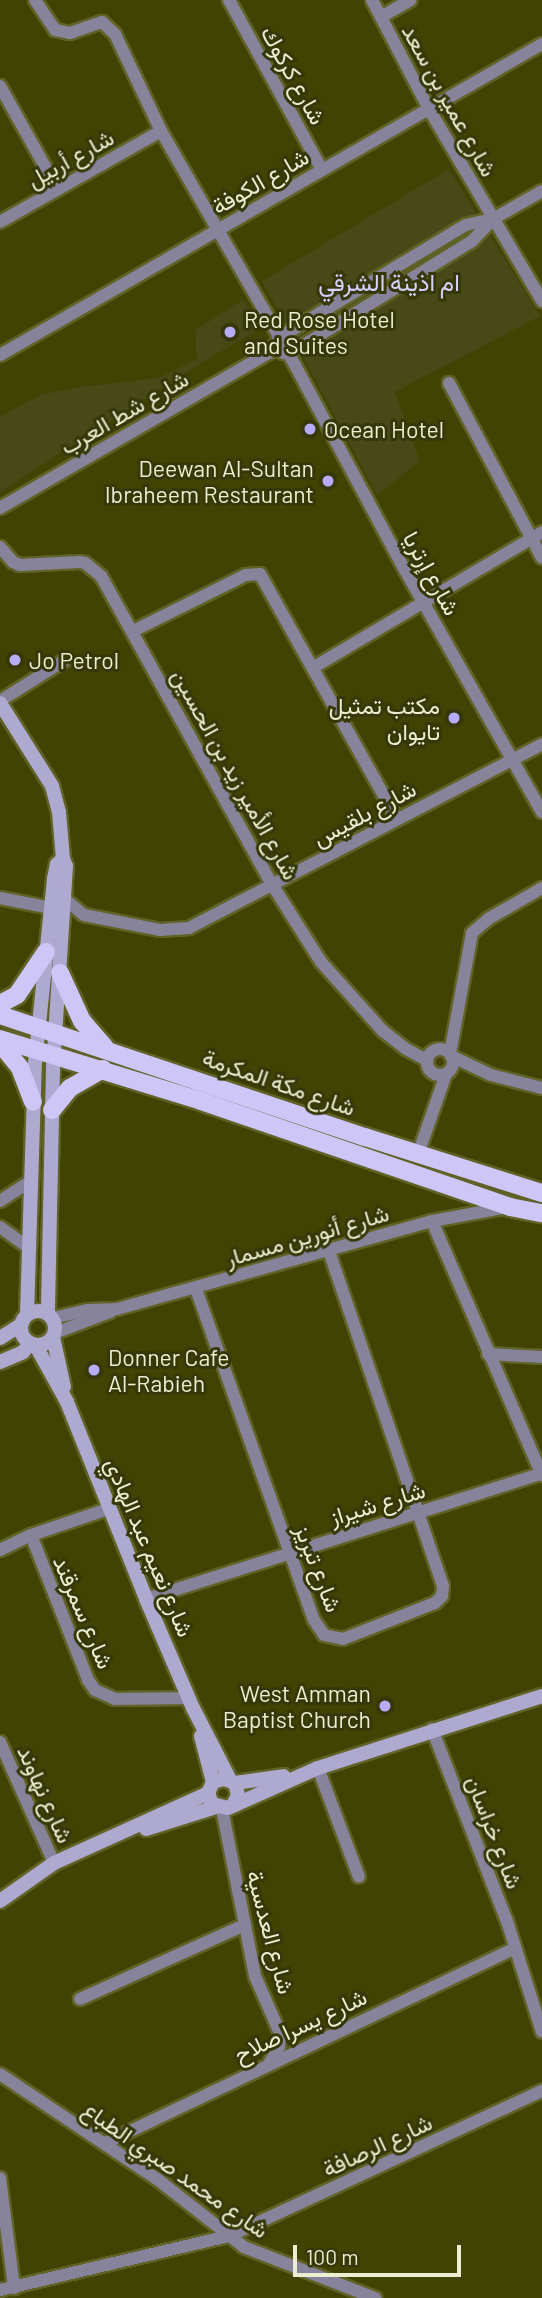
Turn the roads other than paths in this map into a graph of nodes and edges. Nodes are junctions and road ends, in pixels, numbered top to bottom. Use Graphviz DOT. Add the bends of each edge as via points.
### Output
graph roads {
  1 [pos="35,0"];
  2 [pos="229,0"];
  3 [pos="372,0"];
  4 [pos="411,0"];
  5 [pos="381,17"];
  6 [pos="542,44"];
  7 [pos="0,86"];
  8 [pos="429,109"];
  9 [pos="162,131"];
  10 [pos="322,170"];
  11 [pos="57,188"];
  12 [pos="542,191"];
  13 [pos="493,219"];
  14 [pos="0,222"];
  15 [pos="218,229"];
  16 [pos="542,301"];
  17 [pos="280,337"];
  18 [pos="270,352"];
  19 [pos="289,354"];
  20 [pos="0,355"];
  21 [pos="449,383"];
  22 [pos="0,508"];
  23 [pos="537,535"];
  24 [pos="0,547"];
  25 [pos="542,558"];
  26 [pos="424,601"];
  27 [pos="133,631"];
  28 [pos="65,660"];
  29 [pos="314,667"];
  30 [pos="1,706"];
  31 [pos="542,744"];
  32 [pos="513,759"];
  33 [pos="542,812"];
  34 [pos="397,819"];
  35 [pos="63,859"];
  36 [pos="273,886"];
  37 [pos="542,888"];
  38 [pos="0,898"];
  39 [pos="66,900"];
  40 [pos="51,908"];
  41 [pos="84,915"];
  42 [pos="64,922"];
  43 [pos="46,952"];
  44 [pos="60,974"];
  45 [pos="0,1004"];
  46 [pos="0,1015"];
  47 [pos="47,1031"];
  48 [pos="0,1041"];
  49 [pos="107,1049"];
  50 [pos="45,1051"];
  51 [pos="447,1053"];
  52 [pos="429,1066"];
  53 [pos="103,1069"];
  54 [pos="448,1072"];
  55 [pos="491,1075"];
  56 [pos="542,1088"];
  57 [pos="33,1102"];
  58 [pos="432,1108"];
  59 [pos="52,1110"];
  60 [pos="418,1154"];
  61 [pos="32,1180"];
  62 [pos="542,1193"];
  63 [pos="0,1201"];
  64 [pos="510,1207"];
  65 [pos="542,1213"];
  66 [pos="432,1221"];
  67 [pos="0,1227"];
  68 [pos="29,1248"];
  69 [pos="328,1251"];
  70 [pos="196,1289"];
  71 [pos="117,1309"];
  72 [pos="51,1315"];
  73 [pos="24,1320"];
  74 [pos="54,1335"];
  75 [pos="0,1338"];
  76 [pos="33,1345"];
  77 [pos="488,1354"];
  78 [pos="542,1357"];
  79 [pos="0,1362"];
  80 [pos="67,1402"];
  81 [pos="542,1474"];
  82 [pos="108,1509"];
  83 [pos="418,1513"];
  84 [pos="31,1535"];
  85 [pos="0,1550"];
  86 [pos="290,1553"];
  87 [pos="146,1599"];
  88 [pos="542,1696"];
  89 [pos="191,1703"];
  90 [pos="432,1729"];
  91 [pos="0,1742"];
  92 [pos="318,1768"];
  93 [pos="302,1774"];
  94 [pos="232,1782"];
  95 [pos="211,1787"];
  96 [pos="224,1807"];
  97 [pos="118,1836"];
  98 [pos="54,1863"];
  99 [pos="359,1877"];
  100 [pos="0,1901"];
  101 [pos="245,1925"];
  102 [pos="515,1948"];
  103 [pos="80,1999"];
  104 [pos="542,2032"];
  105 [pos="270,2063"];
  106 [pos="0,2074"];
  107 [pos="542,2091"];
  108 [pos="105,2143"];
  109 [pos="0,2178"];
  110 [pos="229,2236"];
  111 [pos="15,2288"];
  112 [pos="0,2290"];
  113 [pos="375,2298"];
  1 -- 9 [label="street, شارع إرتريا" via="55,30 62,33 107,24"];
  2 -- 10 [label="street, شارع كركوك"];
  3 -- 5 [label="street, شارع عمير بن سعد"];
  4 -- 5 [label="street"];
  5 -- 8 [label="street, شارع عمير بن سعد"];
  6 -- 8 [label="street, شارع الكوفة"];
  7 -- 11 [label="street"];
  8 -- 10 [label="street, شارع الكوفة"];
  8 -- 13 [label="street, شارع عمير بن سعد"];
  9 -- 11 [label="street, شارع أربيل"];
  9 -- 15 [label="street, شارع إرتريا"];
  10 -- 15 [label="street, شارع الكوفة"];
  11 -- 14 [label="street, شارع أربيل"];
  12 -- 13 [label="street, شارع شط العرب"];
  13 -- 16 [label="street, شارع عمير بن سعد"];
  13 -- 17 [label="street, شارع شط العرب" via="466,225"];
  13 -- 19 [label="street, شارع شط العرب" via="472,241"];
  15 -- 17 [label="street, شارع إرتريا"];
  15 -- 20 [label="street, شارع الكوفة"];
  17 -- 18 [label="street, شارع شط العرب"];
  17 -- 19 [label="street, شارع إرتريا"];
  18 -- 19 [label="street"];
  18 -- 22 [label="street, شارع شط العرب"];
  19 -- 26 [label="street, شارع إرتريا"];
  21 -- 23 [label="street"];
  23 -- 25 [label="street"];
  23 -- 26 [label="street"];
  24 -- 27 [label="street, شارع الأمير زيد بن الحسين" via="20,565 85,563 101,576"];
  26 -- 29 [label="street"];
  26 -- 32 [label="street, شارع إرتريا"];
  27 -- 29 [label="street" via="246,575 260,574"];
  27 -- 36 [label="street, شارع الأمير زيد بن الحسين"];
  28 -- 30 [label="street"];
  29 -- 34 [label="street"];
  30 -- 35 [label="street" via="52,786"];
  31 -- 32 [label="street, شارع بلقيس"];
  32 -- 33 [label="street, شارع إرتريا"];
  32 -- 34 [label="street, شارع بلقيس"];
  34 -- 36 [label="street, شارع بلقيس"];
  35 -- 39 [label="street"];
  35 -- 40 [label="street" via="55,872"];
  36 -- 41 [label="street, شارع بلقيس" via="181,930"];
  36 -- 52 [label="street, شارع الأمير زيد بن الحسين" via="343,989 394,1041"];
  37 -- 51 [label="street" via="472,933"];
  38 -- 40 [label="street"];
  39 -- 41 [label="street, شارع بلقيس"];
  39 -- 42 [label="street"];
  40 -- 43 [label="street"];
  41 -- 42 [label="street"];
  42 -- 44 [label="street"];
  43 -- 45 [label="main road" via="17,995"];
  43 -- 47 [label="street"];
  44 -- 47 [label="street"];
  44 -- 49 [label="main road" via="76,1012"];
  46 -- 47 [label="main road, شارع مكة المكرمة"];
  47 -- 49 [label="main road, شارع مكة المكرمة"];
  47 -- 50 [label="street"];
  48 -- 50 [label="main road, شارع مكة المكرمة"];
  48 -- 57 [label="main road" via="20,1068"];
  49 -- 60 [label="main road, شارع مكة المكرمة"];
  50 -- 53 [label="main road, شارع مكة المكرمة"];
  50 -- 57 [label="street"];
  50 -- 59 [label="street"];
  51 -- 52 [label="street" via="432,1052"];
  51 -- 54 [label="street"];
  51 -- 55 [label="street"];
  52 -- 54 [label="street" via="438,1075"];
  52 -- 58 [label="street"];
  53 -- 59 [label="main road" via="70,1088"];
  53 -- 64 [label="main road, شارع مكة المكرمة"];
  54 -- 55 [label="street"];
  54 -- 58 [label="street"];
  55 -- 56 [label="street"];
  57 -- 61 [label="street"];
  58 -- 60 [label="street"];
  59 -- 72 [label="street"];
  60 -- 62 [label="main road, شارع مكة المكرمة"];
  61 -- 63 [label="street"];
  61 -- 68 [label="street"];
  64 -- 65 [label="main road, شارع مكة المكرمة"];
  64 -- 66 [label="street, شارع أنورين مسمار"];
  66 -- 69 [label="street, شارع أنورين مسمار"];
  66 -- 77 [label="street"];
  67 -- 68 [label="street"];
  68 -- 73 [label="street"];
  69 -- 70 [label="street, شارع أنورين مسمار"];
  69 -- 83 [label="street, شارع تبريز"];
  70 -- 71 [label="street, شارع أنورين مسمار"];
  70 -- 86 [label="street, شارع تبريز"];
  71 -- 72 [label="street, شارع أنورين مسمار"];
  71 -- 74 [label="street, شارع أنورين مسمار"];
  72 -- 73 [label="street" via="38,1310"];
  72 -- 74 [label="street"];
  73 -- 75 [label="street"];
  73 -- 76 [label="street" via="23,1336"];
  74 -- 76 [label="street" via="46,1344"];
  74 -- 80 [label="street, شارع نعيم عبد الهادي"];
  76 -- 79 [label="street"];
  76 -- 80 [label="street, شارع نعيم عبد الهادي"];
  77 -- 78 [label="street"];
  77 -- 81 [label="street"];
  80 -- 82 [label="street, شارع نعيم عبد الهادي"];
  81 -- 83 [label="street, شارع شيراز"];
  82 -- 84 [label="street, شارع سمرقند"];
  82 -- 87 [label="street, شارع نعيم عبد الهادي"];
  83 -- 86 [label="street, شارع شيراز"];
  83 -- 86 [label="street, شارع تبريز" via="442,1580 442,1596 360,1634 343,1639 324,1635"];
  84 -- 85 [label="street"];
  84 -- 89 [label="street, شارع سمرقند" via="95,1690 116,1699"];
  86 -- 87 [label="street, شارع شيراز"];
  87 -- 89 [label="street, شارع نعيم عبد الهادي"];
  88 -- 90 [label="street"];
  89 -- 94 [label="street, شارع نعيم عبد الهادي"];
  89 -- 95 [label="street, شارع نعيم عبد الهادي"];
  90 -- 92 [label="street"];
  90 -- 102 [label="street, شارع خراسان"];
  91 -- 98 [label="street, شارع نهاوند"];
  92 -- 93 [label="street"];
  92 -- 99 [label="street"];
  93 -- 94 [label="street"];
  93 -- 96 [label="street"];
  94 -- 95 [label="street"];
  94 -- 96 [label="street" via="238,1794"];
  95 -- 96 [label="street, شارع نعيم عبد الهادي"];
  95 -- 97 [label="street"];
  96 -- 97 [label="street"];
  96 -- 101 [label="street, شارع العدسية"];
  97 -- 98 [label="street"];
  98 -- 100 [label="street"];
  101 -- 103 [label="street"];
  101 -- 105 [label="street, شارع العدسية" via="255,1976 280,2032 279,2047"];
  102 -- 104 [label="street, شارع خراسان"];
  102 -- 105 [label="street, شارع يسرا صلاح"];
  105 -- 108 [label="street, شارع يسرا صلاح"];
  106 -- 108 [label="street, شارع محمد صبري الطباع"];
  107 -- 110 [label="street, شارع الرصافة"];
  108 -- 110 [label="street, شارع محمد صبري الطباع"];
  109 -- 111 [label="street"];
  110 -- 111 [label="street, شارع الرصافة"];
  110 -- 113 [label="street, شارع محمد صبري الطباع" via="254,2251"];
  111 -- 112 [label="street, شارع الرصافة"];
}
